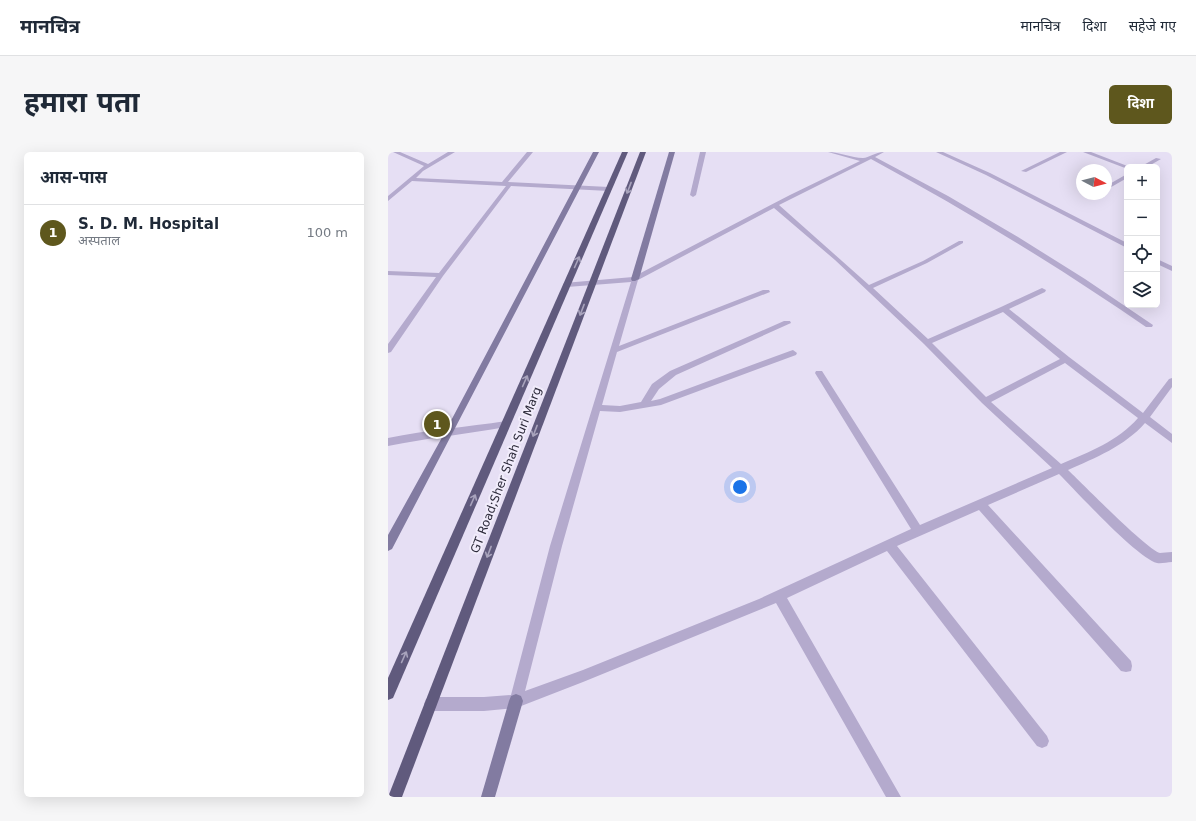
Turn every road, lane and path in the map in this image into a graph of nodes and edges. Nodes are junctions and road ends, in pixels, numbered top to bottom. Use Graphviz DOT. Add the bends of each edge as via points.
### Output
graph roads {
  1 [pos="396,152"];
  2 [pos="452,152"];
  3 [pos="530,152"];
  4 [pos="596,152"];
  5 [pos="625,152"];
  6 [pos="643,152"];
  7 [pos="672,152"];
  8 [pos="703,152"];
  9 [pos="830,152"];
  10 [pos="881,152"];
  11 [pos="939,152"];
  12 [pos="959,152"];
  13 [pos="1064,152"];
  14 [pos="1086,152"];
  15 [pos="948,156"];
  16 [pos="871,157"];
  17 [pos="1158,159"];
  18 [pos="864,160"];
  19 [pos="1149,164"];
  20 [pos="426,166"];
  21 [pos="1124,166"];
  22 [pos="1024,171"];
  23 [pos="1124,178"];
  24 [pos="410,179"];
  25 [pos="506,184"];
  26 [pos="1112,185"];
  27 [pos="577,188"];
  28 [pos="609,189"];
  29 [pos="693,195"];
  30 [pos="388,199"];
  31 [pos="775,205"];
  32 [pos="960,242"];
  33 [pos="1124,244"];
  34 [pos="1160,263"];
  35 [pos="1172,269"];
  36 [pos="388,273"];
  37 [pos="441,275"];
  38 [pos="635,279"];
  39 [pos="592,284"];
  40 [pos="567,285"];
  41 [pos="868,288"];
  42 [pos="1042,290"];
  43 [pos="766,292"];
  44 [pos="1004,309"];
  45 [pos="787,323"];
  46 [pos="1149,325"];
  47 [pos="927,342"];
  48 [pos="388,350"];
  49 [pos="613,351"];
  50 [pos="793,353"];
  51 [pos="1066,360"];
  52 [pos="819,373"];
  53 [pos="1172,381"];
  54 [pos="985,401"];
  55 [pos="644,406"];
  56 [pos="597,408"];
  57 [pos="1145,417"];
  58 [pos="506,424"];
  59 [pos="450,434"];
  60 [pos="1172,439"];
  61 [pos="388,442"];
  62 [pos="1060,469"];
  63 [pos="980,504"];
  64 [pos="918,531"];
  65 [pos="889,544"];
  66 [pos="388,546"];
  67 [pos="1172,557"];
  68 [pos="779,596"];
  69 [pos="1126,666"];
  70 [pos="388,693"];
  71 [pos="516,701"];
  72 [pos="431,704"];
  73 [pos="1042,741"];
  74 [pos="395,797"];
  75 [pos="488,797"];
  76 [pos="894,797"];
  1 -- 20 [label="street"];
  2 -- 20 [label="street"];
  3 -- 25 [label="street"];
  4 -- 27 [label="main road"];
  5 -- 28 [label="main road, GT Road;Sher Shah Suri Marg"];
  6 -- 39 [label="main road, GT Road;Sher Shah Suri Marg, one-way"];
  7 -- 38 [label="main road"];
  8 -- 29 [label="street"];
  9 -- 18 [label="street"];
  10 -- 16 [label="street"];
  11 -- 15 [label="street"];
  12 -- 15 [label="street"];
  13 -- 22 [label="street"];
  14 -- 21 [label="street"];
  15 -- 33 [label="street"];
  16 -- 18 [label="street"];
  16 -- 46 [label="street" via="1024,243"];
  17 -- 19 [label="street"];
  18 -- 31 [label="street"];
  20 -- 24 [label="street"];
  23 -- 26 [label="street"];
  24 -- 25 [label="street"];
  24 -- 30 [label="street"];
  25 -- 27 [label="street"];
  25 -- 37 [label="street"];
  27 -- 28 [label="street"];
  27 -- 59 [label="main road"];
  40 -- 28 [label="main road, GT Road;Sher Shah Suri Marg, one-way"];
  31 -- 38 [label="street"];
  31 -- 41 [label="street"];
  32 -- 41 [label="street"];
  34 -- 35 [label="street"];
  36 -- 37 [label="street"];
  37 -- 48 [label="street"];
  38 -- 39 [label="street"];
  38 -- 49 [label="street"];
  39 -- 40 [label="street"];
  39 -- 72 [label="main road, GT Road;Sher Shah Suri Marg, one-way"];
  58 -- 40 [label="main road, GT Road;Sher Shah Suri Marg, one-way"];
  41 -- 47 [label="street"];
  42 -- 44 [label="street"];
  43 -- 49 [label="street"];
  44 -- 47 [label="street"];
  44 -- 51 [label="street"];
  45 -- 55 [label="street" via="673,373 651,390"];
  47 -- 54 [label="street"];
  49 -- 56 [label="street"];
  50 -- 55 [label="street"];
  51 -- 54 [label="street"];
  51 -- 57 [label="street"];
  52 -- 64 [label="street"];
  53 -- 57 [label="street"];
  54 -- 62 [label="street"];
  55 -- 56 [label="street"];
  56 -- 71 [label="street" via="556,546"];
  57 -- 60 [label="street"];
  57 -- 62 [label="street" via="1132,432 1119,441"];
  58 -- 59 [label="street"];
  70 -- 58 [label="main road, GT Road;Sher Shah Suri Marg, one-way"];
  59 -- 61 [label="street" via="422,435"];
  59 -- 66 [label="main road"];
  62 -- 63 [label="street"];
  62 -- 67 [label="street" via="1148,552 1158,558"];
  63 -- 64 [label="street"];
  63 -- 69 [label="street"];
  64 -- 65 [label="street"];
  65 -- 68 [label="street"];
  65 -- 73 [label="street"];
  68 -- 71 [label="street"];
  68 -- 76 [label="street"];
  71 -- 72 [label="street"];
  71 -- 75 [label="main road"];
  72 -- 74 [label="main road, GT Road;Sher Shah Suri Marg"];
}
